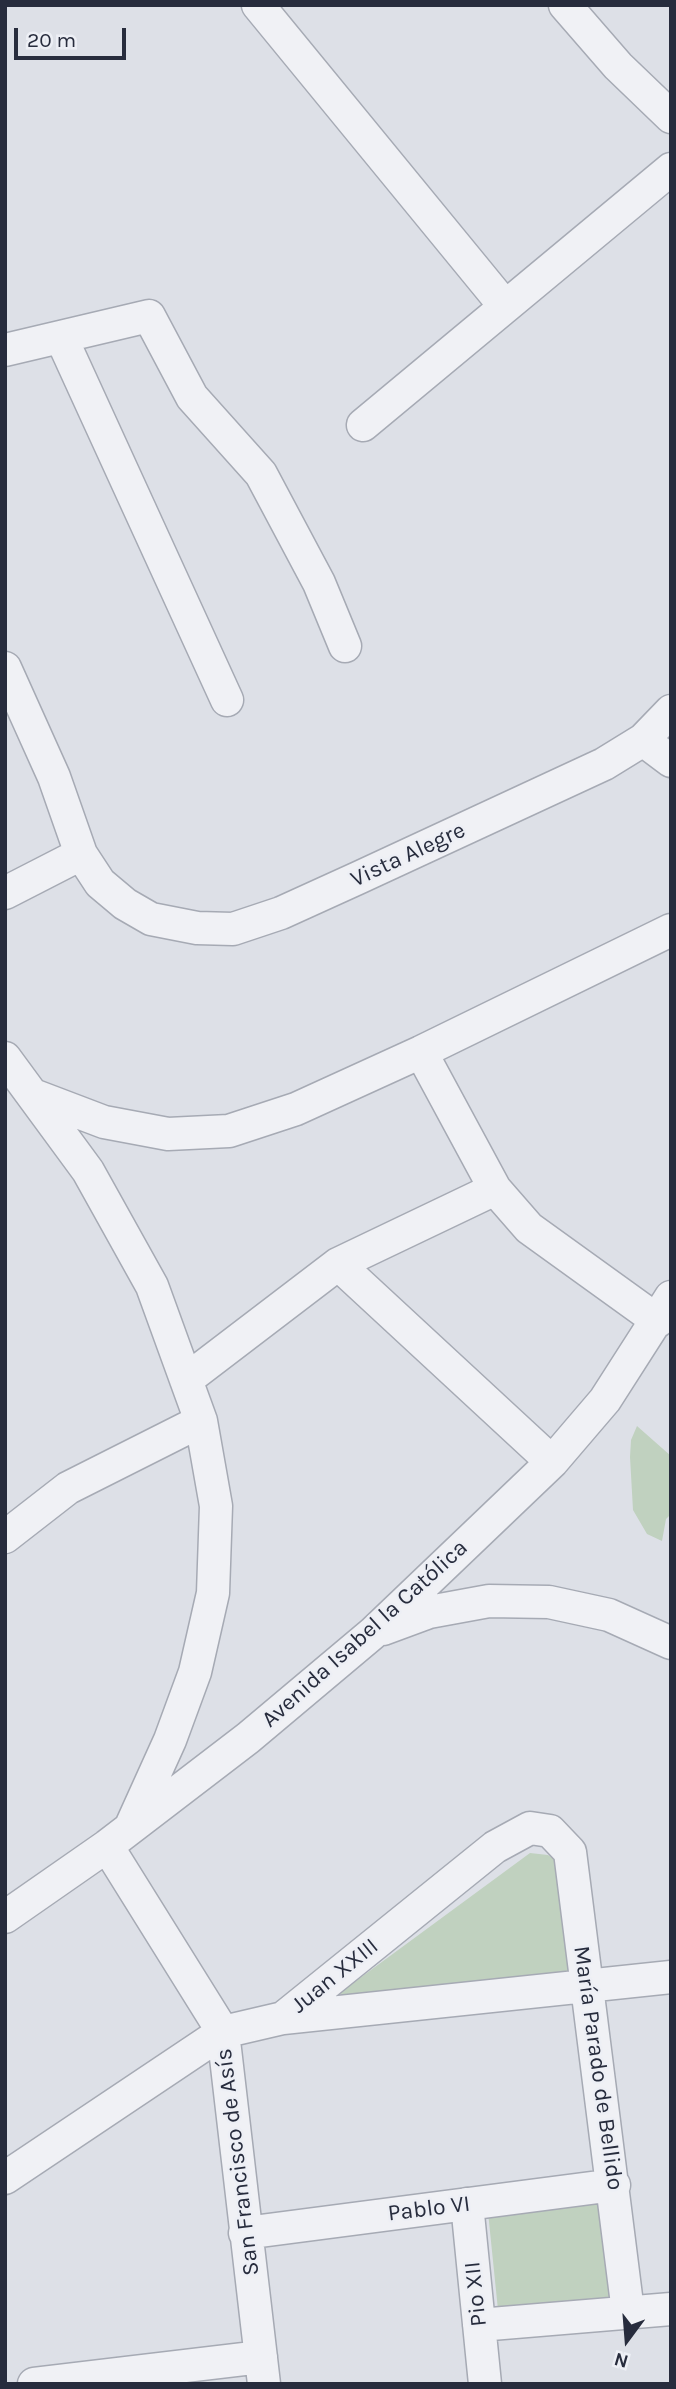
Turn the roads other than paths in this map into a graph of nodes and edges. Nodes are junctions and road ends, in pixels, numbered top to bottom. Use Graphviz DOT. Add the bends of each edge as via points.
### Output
graph roads {
  1 [pos="258,5"];
  2 [pos="565,5"];
  3 [pos="671,117"];
  4 [pos="671,169"];
  5 [pos="503,305"];
  6 [pos="61,337"];
  7 [pos="5,350"];
  8 [pos="363,425"];
  9 [pos="345,646"];
  10 [pos="5,668"];
  11 [pos="227,700"];
  12 [pos="671,711"];
  13 [pos="643,740"];
  14 [pos="671,761"];
  15 [pos="81,853"];
  16 [pos="5,893"];
  17 [pos="671,930"];
  18 [pos="421,1052"];
  19 [pos="7,1063"];
  20 [pos="33,1096"];
  21 [pos="495,1189"];
  22 [pos="338,1264"];
  23 [pos="664,1309"];
  24 [pos="186,1380"];
  25 [pos="201,1422"];
  26 [pos="552,1462"];
  27 [pos="5,1538"];
  28 [pos="373,1633"];
  29 [pos="671,1643"];
  30 [pos="550,1831"];
  31 [pos="118,1837"];
  32 [pos="5,1917"];
  33 [pos="671,1977"];
  34 [pos="587,1985"];
  35 [pos="283,2018"];
  36 [pos="223,2032"];
  37 [pos="5,2178"];
  38 [pos="614,2185"];
  39 [pos="467,2204"];
  40 [pos="245,2233"];
  41 [pos="671,2309"];
  42 [pos="628,2312"];
  43 [pos="479,2325"];
  44 [pos="263,2370"];
  45 [pos="34,2384"];
  46 [pos="485,2384"];
  1 -- 5 [label="street"];
  2 -- 3 [label="street"];
  4 -- 5 [label="street"];
  5 -- 8 [label="street"];
  6 -- 7 [label="street"];
  6 -- 9 [label="street" via="149,316 192,397 261,474 319,583"];
  6 -- 11 [label="street"];
  10 -- 15 [label="street, Vista Alegre" via="54,777"];
  12 -- 13 [label="street, Vista Alegre"];
  13 -- 14 [label="street"];
  13 -- 15 [label="street, Vista Alegre" via="604,764 314,898 233,929 151,919 100,883"];
  15 -- 16 [label="street"];
  17 -- 18 [label="street"];
  18 -- 20 [label="street" via="296,1109 229,1131 168,1134 104,1122"];
  18 -- 21 [label="street"];
  19 -- 20 [label="street"];
  20 -- 24 [label="street" via="88,1171 152,1286"];
  21 -- 22 [label="street"];
  21 -- 23 [label="street" via="529,1228"];
  22 -- 24 [label="street"];
  22 -- 26 [label="street"];
  23 -- 26 [label="street, Avenida Isabel la Católica" via="605,1400"];
  24 -- 25 [label="street"];
  25 -- 27 [label="street" via="68,1488"];
  25 -- 31 [label="street" via="216,1506 213,1593 195,1672 170,1741"];
  26 -- 28 [label="street, Avenida Isabel la Católica"];
  28 -- 29 [label="street" via="429,1612 489,1601 549,1602 609,1615"];
  28 -- 31 [label="street, Avenida Isabel la Católica" via="248,1738"];
  30 -- 34 [label="street, María Parado de Bellido" via="570,1852"];
  30 -- 35 [label="street, Juan XXIII" via="530,1828 495,1847"];
  31 -- 32 [label="street, Avenida Isabel la Católica"];
  31 -- 36 [label="street, San Francisco de Asís"];
  33 -- 34 [label="street"];
  34 -- 35 [label="street"];
  34 -- 38 [label="street, María Parado de Bellido"];
  35 -- 36 [label="street, Juan XXIII"];
  36 -- 37 [label="street, Juan XXIII"];
  36 -- 40 [label="street, San Francisco de Asís"];
  38 -- 39 [label="street, Pablo VI"];
  38 -- 42 [label="street, María Parado de Bellido"];
  39 -- 40 [label="street, Pablo VI"];
  39 -- 43 [label="street, Pio XII"];
  40 -- 44 [label="street, San Francisco de Asís"];
  41 -- 42 [label="street"];
  42 -- 43 [label="street"];
  43 -- 46 [label="street, Pio XII"];
  44 -- 45 [label="street"];
}
